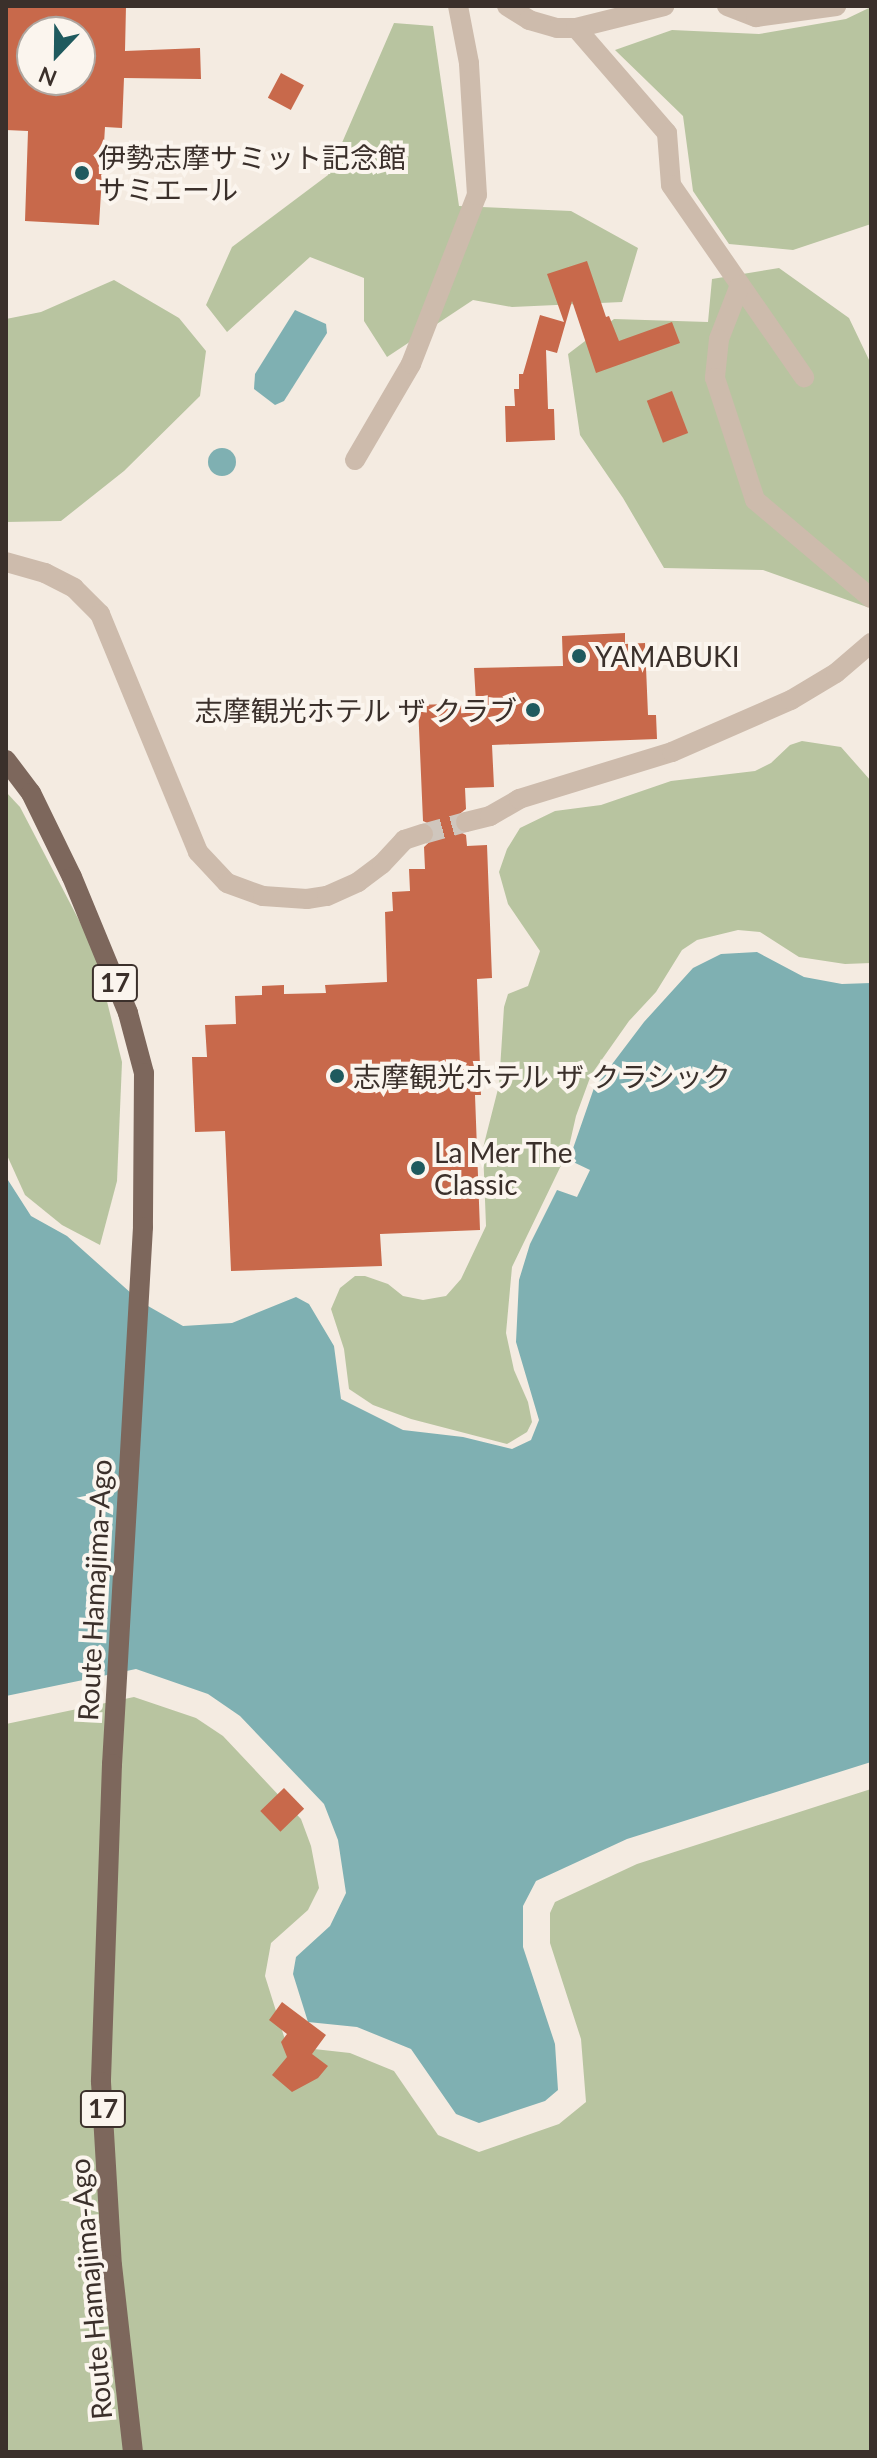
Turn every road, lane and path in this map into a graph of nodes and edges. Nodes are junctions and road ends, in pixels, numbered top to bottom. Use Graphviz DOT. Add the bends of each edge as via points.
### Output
graph roads {
  1 [pos="458,6"];
  2 [pos="507,6"];
  3 [pos="664,6"];
  4 [pos="727,6"];
  5 [pos="836,6"];
  6 [pos="790,10"];
  7 [pos="576,28"];
  8 [pos="740,285"];
  9 [pos="804,377"];
  10 [pos="355,460"];
  11 [pos="6,562"];
  12 [pos="871,598"];
  13 [pos="871,643"];
  14 [pos="6,760"];
  15 [pos="466,822"];
  16 [pos="423,834"];
  17 [pos="133,2452"];
  1 -- 10 [label="street" via="469,63 477,195 411,364"];
  2 -- 7 [label="street" via="529,20"];
  3 -- 7 [label="street"];
  4 -- 6 [label="street" via="756,17"];
  5 -- 6 [label="street"];
  7 -- 8 [label="street" via="667,133 671,185"];
  8 -- 9 [label="street"];
  8 -- 12 [label="street" via="719,339 715,378 755,500"];
  11 -- 16 [label="street" via="74,588 100,614 198,852 227,883 263,896 327,896 358,882 404,840"];
  13 -- 15 [label="street" via="836,673 791,700 672,752 519,799 490,816"];
  14 -- 17 [label="main road, Route Hamajima-Ago / 17" via="31,793 72,877 128,1013 144,1073 143,1227 112,1764 101,2082 112,2265"];
}
